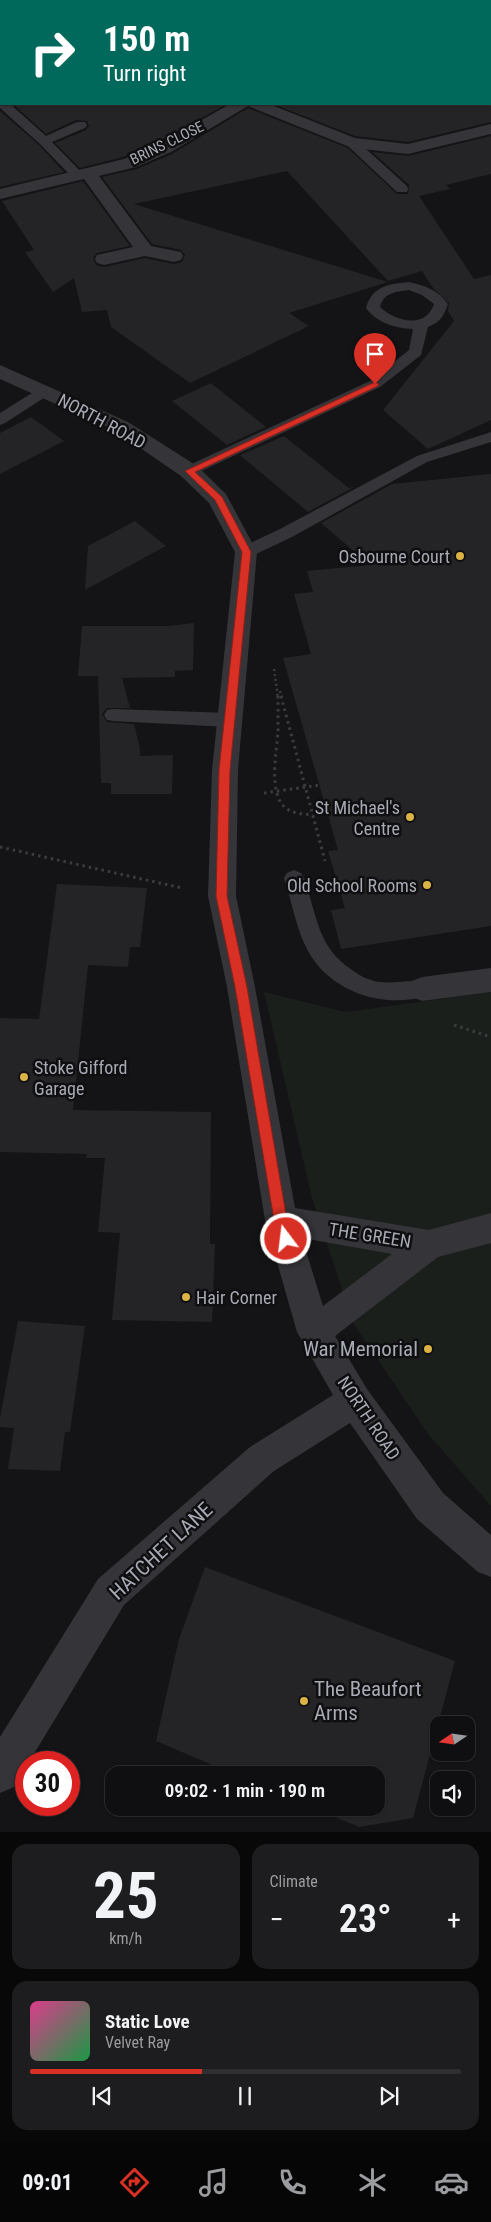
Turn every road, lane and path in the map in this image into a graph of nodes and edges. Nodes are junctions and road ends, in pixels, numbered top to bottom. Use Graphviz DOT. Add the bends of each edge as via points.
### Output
graph roads {
  1 [pos="4,105"];
  2 [pos="240,105"];
  3 [pos="257,105"];
  4 [pos="81,126"];
  5 [pos="491,129"];
  6 [pos="44,141"];
  7 [pos="352,143"];
  8 [pos="83,175"];
  9 [pos="402,190"];
  10 [pos="0,194"];
  11 [pos="145,250"];
  12 [pos="174,256"];
  13 [pos="104,259"];
  14 [pos="421,324"];
  15 [pos="0,371"];
  16 [pos="45,391"];
  17 [pos="0,420"];
  18 [pos="491,437"];
  19 [pos="189,471"];
  20 [pos="246,552"];
  21 [pos="274,668"];
  22 [pos="278,685"];
  23 [pos="113,716"];
  24 [pos="229,720"];
  25 [pos="320,785"];
  26 [pos="306,787"];
  27 [pos="277,791"];
  28 [pos="261,794"];
  29 [pos="313,815"];
  30 [pos="0,847"];
  31 [pos="327,867"];
  32 [pos="294,878"];
  33 [pos="222,896"];
  34 [pos="491,980"];
  35 [pos="422,989"];
  36 [pos="281,1220"];
  37 [pos="491,1228"];
  38 [pos="430,1245"];
  39 [pos="314,1332"];
  40 [pos="355,1401"];
  41 [pos="491,1559"];
  42 [pos="0,1772"];
  1 -- 6 [label="lane"];
  2 -- 8 [label="street, BRINS CLOSE" via="164,148 130,163"];
  3 -- 7 [label="street"];
  4 -- 6 [label="lane"];
  5 -- 7 [label="street" via="408,149"];
  6 -- 8 [label="lane"];
  7 -- 9 [label="lane"];
  8 -- 10 [label="street, BRINS CLOSE"];
  8 -- 11 [label="street"];
  11 -- 12 [label="street"];
  11 -- 13 [label="street"];
  14 -- 19 [label="lane" via="416,352 375,384"];
  15 -- 16 [label="street, NORTH ROAD"];
  16 -- 17 [label="lane"];
  16 -- 19 [label="street, NORTH ROAD" via="121,426"];
  18 -- 20 [label="lane" via="422,459"];
  19 -- 20 [label="street, NORTH ROAD" via="218,499"];
  20 -- 24 [label="street, NORTH ROAD"];
  21 -- 22 [label="path"];
  22 -- 26 [label="path"];
  22 -- 27 [label="path" via="278,733 273,776"];
  23 -- 24 [label="lane"];
  24 -- 33 [label="street, NORTH ROAD"];
  25 -- 26 [label="path"];
  26 -- 27 [label="path"];
  26 -- 29 [label="path"];
  27 -- 28 [label="path"];
  27 -- 29 [label="path" via="286,810"];
  29 -- 31 [label="path"];
  30 -- 33 [label="path" via="64,864"];
  32 -- 35 [label="lane" via="312,939 346,979 381,991"];
  33 -- 36 [label="street, NORTH ROAD"];
  34 -- 35 [label="street"];
  36 -- 38 [label="street, THE GREEN"];
  36 -- 39 [label="street, NORTH ROAD"];
  37 -- 38 [label="street, THE GREEN"];
  38 -- 39 [label="street, THE GREEN"];
  39 -- 40 [label="street, NORTH ROAD"];
  40 -- 41 [label="street, NORTH ROAD" via="430,1506"];
  40 -- 42 [label="street, HATCHET LANE" via="262,1459 111,1592"];
}
